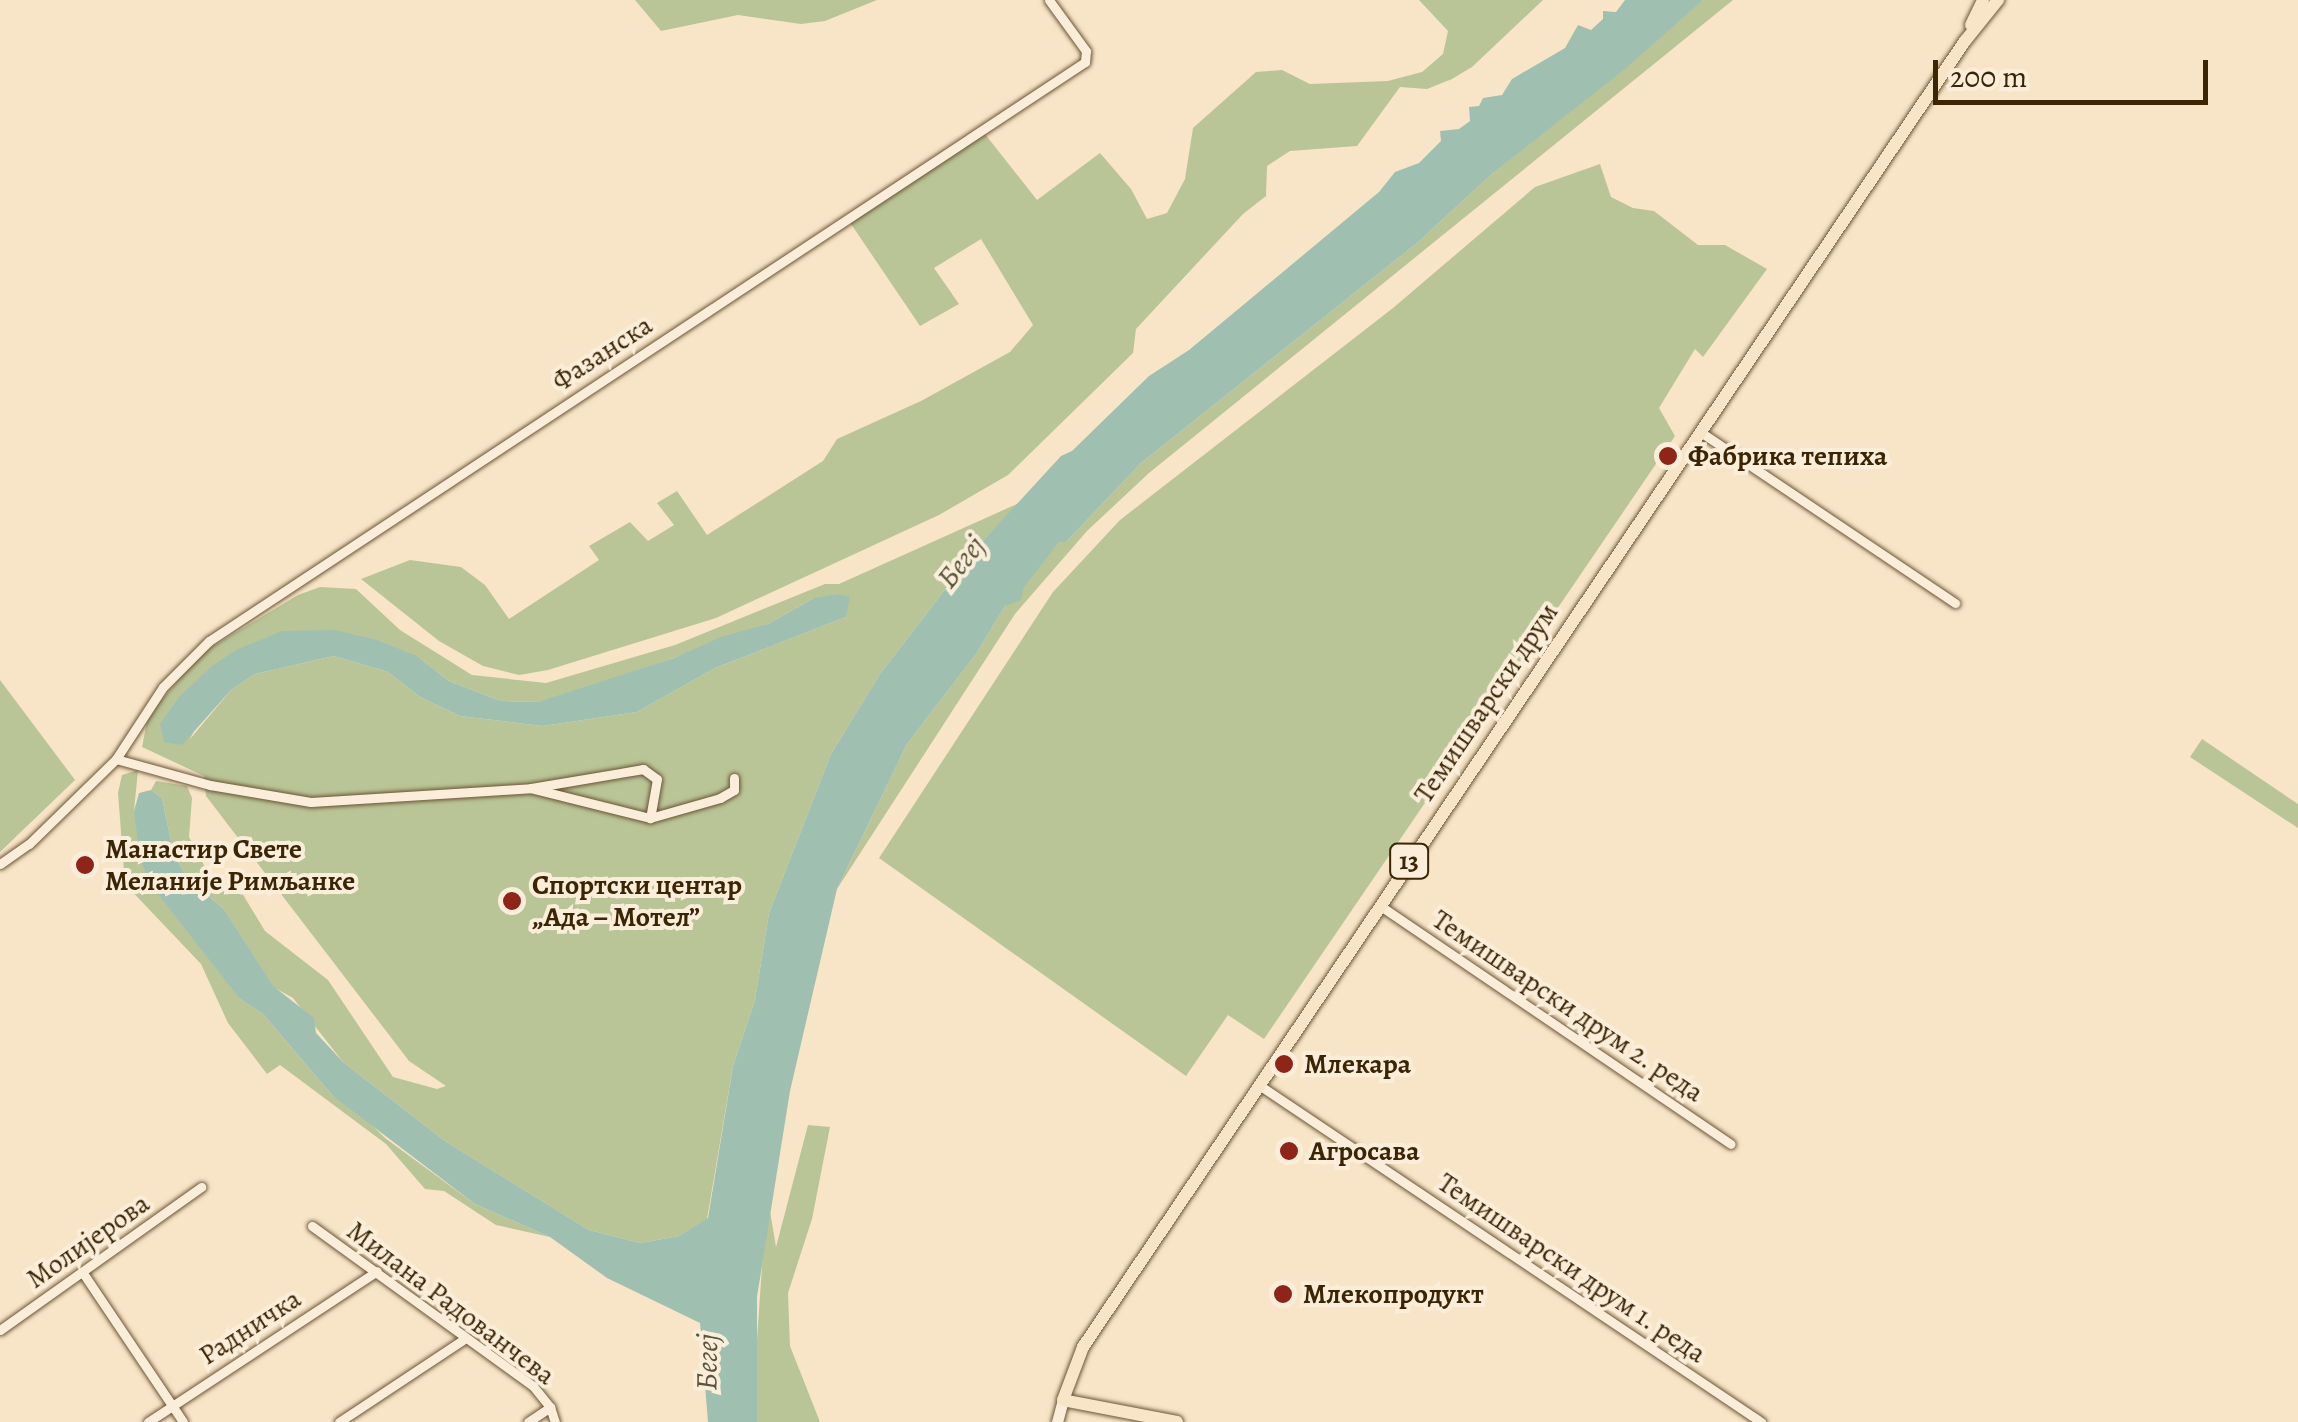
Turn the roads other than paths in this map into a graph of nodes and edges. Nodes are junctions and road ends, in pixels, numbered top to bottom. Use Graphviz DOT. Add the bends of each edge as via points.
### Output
graph roads {
  1 [pos="1049,0"];
  2 [pos="1984,0"];
  3 [pos="1998,0"];
  4 [pos="1965,40"];
  5 [pos="1702,433"];
  6 [pos="1955,603"];
  7 [pos="116,760"];
  8 [pos="734,778"];
  9 [pos="531,788"];
  10 [pos="650,818"];
  11 [pos="0,864"];
  12 [pos="1379,905"];
  13 [pos="1259,1085"];
  14 [pos="1731,1144"];
  15 [pos="202,1187"];
  16 [pos="312,1226"];
  17 [pos="377,1271"];
  18 [pos="83,1273"];
  19 [pos="0,1330"];
  20 [pos="466,1338"];
  21 [pos="1063,1400"];
  22 [pos="173,1405"];
  23 [pos="550,1406"];
  24 [pos="148,1422"];
  25 [pos="183,1422"];
  26 [pos="340,1422"];
  27 [pos="528,1422"];
  28 [pos="554,1422"];
  29 [pos="1057,1422"];
  30 [pos="1177,1422"];
  31 [pos="1761,1422"];
  1 -- 7 [label="street, Фазанска" via="1086,52 1085,62 209,641 163,687"];
  2 -- 4 [label="main road, Темишварски друм / 13"];
  3 -- 4 [label="main road, Темишварски друм / 13"];
  4 -- 5 [label="main road, Темишварски друм / 13"];
  5 -- 6 [label="street"];
  5 -- 12 [label="main road, Темишварски друм / 13"];
  7 -- 9 [label="street" via="311,802"];
  7 -- 11 [label="street"];
  8 -- 10 [label="street" via="734,790 720,798"];
  9 -- 10 [label="street"];
  9 -- 10 [label="street" via="648,769 657,778"];
  12 -- 13 [label="main road, Темишварски друм / 13"];
  12 -- 14 [label="street, Темишварски друм 2. реда"];
  13 -- 21 [label="main road, Темишварски друм / 13" via="1082,1346"];
  13 -- 31 [label="street, Темишварски друм 1. реда"];
  15 -- 18 [label="street, Молијерова"];
  16 -- 17 [label="street, Милана Радованчева"];
  17 -- 20 [label="street, Милана Радованчева"];
  17 -- 22 [label="street, Радничка"];
  18 -- 19 [label="street, Молијерова"];
  18 -- 22 [label="street"];
  20 -- 23 [label="street, Милана Радованчева"];
  20 -- 26 [label="street"];
  21 -- 29 [label="main road"];
  21 -- 30 [label="main road"];
  22 -- 24 [label="street, Радничка"];
  22 -- 25 [label="street"];
  23 -- 27 [label="street"];
  23 -- 28 [label="street, Милана Радованчева"];
}
